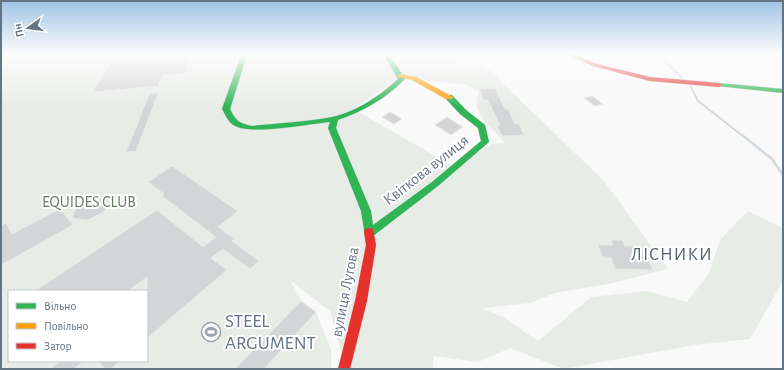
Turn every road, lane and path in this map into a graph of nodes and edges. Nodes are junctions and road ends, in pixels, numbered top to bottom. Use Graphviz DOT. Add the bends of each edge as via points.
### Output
graph roads {
  1 [pos="238,72"];
  2 [pos="398,72"];
  3 [pos="624,72"];
  4 [pos="400,76"];
  5 [pos="783,90"];
  6 [pos="334,119"];
  7 [pos="369,233"];
  8 [pos="344,369"];
  1 -- 6 [label="street" via="226,114 230,120 241,126 252,128"];
  2 -- 4 [label="street"];
  3 -- 5 [label="street" via="650,79"];
  4 -- 6 [label="street" via="402,79 377,102"];
  4 -- 7 [label="street, Квіткова вулиця" via="414,78 450,98 482,127 485,142 435,184"];
  6 -- 7 [label="street, вулиця Лугова" via="332,128 366,211"];
  7 -- 8 [label="street, вулиця Лугова" via="371,245 361,301"];
}
